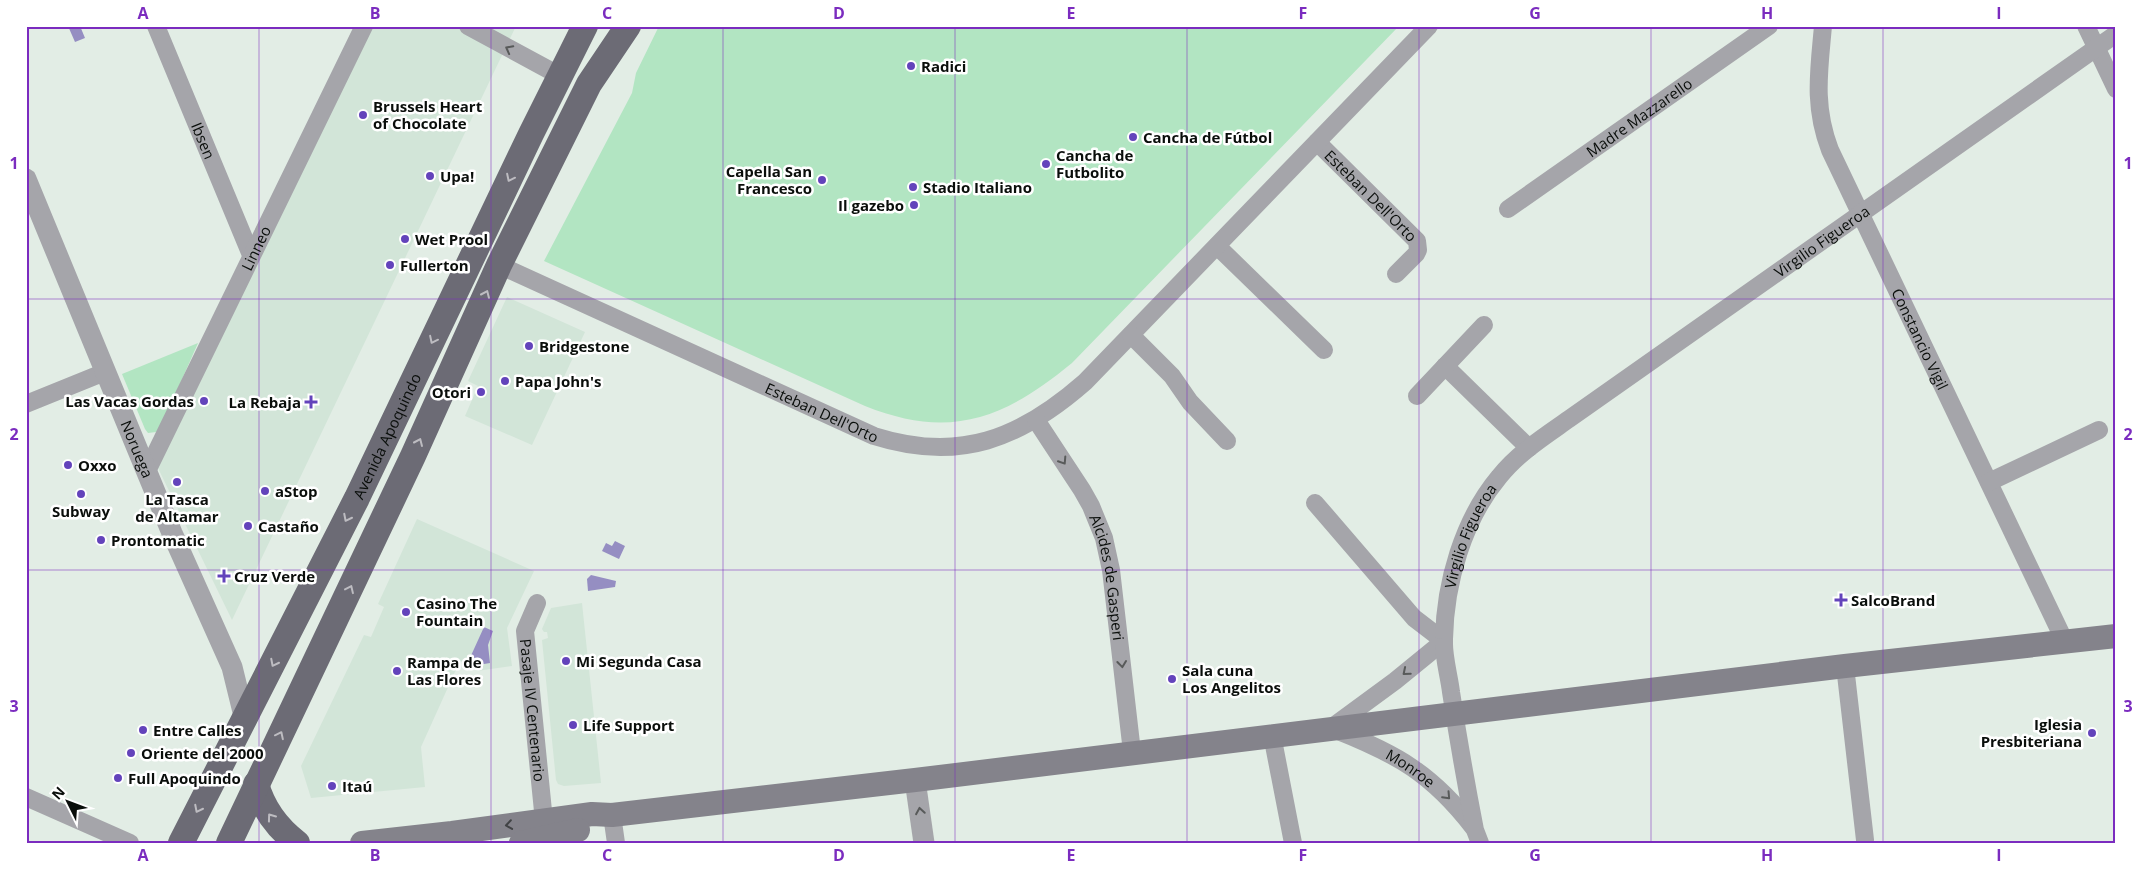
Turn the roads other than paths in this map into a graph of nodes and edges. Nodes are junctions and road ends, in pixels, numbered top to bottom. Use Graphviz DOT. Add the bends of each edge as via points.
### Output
graph roads {
  1 [pos="156,26"];
  2 [pos="364,26"];
  3 [pos="468,26"];
  4 [pos="568,26"];
  5 [pos="585,26"];
  6 [pos="613,26"];
  7 [pos="628,26"];
  8 [pos="1429,26"];
  9 [pos="1769,26"];
  10 [pos="1823,26"];
  11 [pos="2086,26"];
  12 [pos="2116,34"];
  13 [pos="2096,48"];
  14 [pos="551,71"];
  15 [pos="589,84"];
  16 [pos="2116,89"];
  17 [pos="531,134"];
  18 [pos="1318,142"];
  19 [pos="26,179"];
  20 [pos="1508,209"];
  21 [pos="1860,213"];
  22 [pos="1217,246"];
  23 [pos="251,254"];
  24 [pos="499,265"];
  25 [pos="1396,274"];
  26 [pos="1484,324"];
  27 [pos="1131,335"];
  28 [pos="1324,350"];
  29 [pos="1446,366"];
  30 [pos="105,372"];
  31 [pos="1417,396"];
  32 [pos="26,404"];
  33 [pos="1036,420"];
  34 [pos="2098,430"];
  35 [pos="1227,441"];
  36 [pos="1529,448"];
  37 [pos="147,471"];
  38 [pos="1989,482"];
  39 [pos="1315,503"];
  40 [pos="537,603"];
  41 [pos="2116,636"];
  42 [pos="1444,641"];
  43 [pos="2065,642"];
  44 [pos="1845,666"];
  45 [pos="1454,713"];
  46 [pos="245,720"];
  47 [pos="1330,728"];
  48 [pos="1272,735"];
  49 [pos="1132,752"];
  50 [pos="915,780"];
  51 [pos="256,784"];
  52 [pos="26,796"];
  53 [pos="612,814"];
  54 [pos="544,820"];
  55 [pos="1477,836"];
  56 [pos="1866,840"];
  57 [pos="377,842"];
  58 [pos="130,843"];
  59 [pos="181,843"];
  60 [pos="229,843"];
  61 [pos="297,843"];
  62 [pos="521,843"];
  63 [pos="616,843"];
  64 [pos="924,843"];
  65 [pos="1293,843"];
  1 -- 23 [label="street, Ibsen"];
  2 -- 23 [label="street, Linneo"];
  14 -- 3 [label="street, one-way"];
  4 -- 14 [label="main road"];
  5 -- 17 [label="main road, Avenida Apoquindo"];
  6 -- 15 [label="main road"];
  7 -- 15 [label="main road, Avenida Apoquindo"];
  8 -- 18 [label="street, Esteban Dell'Orto"];
  9 -- 20 [label="street, Madre Mazzarello"];
  10 -- 21 [label="street, Constancio Vigil" via="1818,81 1819,115 1830,150"];
  11 -- 13 [label="street"];
  12 -- 13 [label="street, Virgilio Figueroa"];
  13 -- 16 [label="street"];
  13 -- 21 [label="street, Virgilio Figueroa"];
  14 -- 17 [label="main road"];
  15 -- 24 [label="main road, Avenida Apoquindo"];
  17 -- 46 [label="main road, Avenida Apoquindo, one-way" via="357,498"];
  18 -- 22 [label="street, Esteban Dell'Orto"];
  18 -- 25 [label="street, Esteban Dell'Orto" via="1416,241 1416,254"];
  19 -- 30 [label="street, Noruega"];
  21 -- 36 [label="street, Virgilio Figueroa"];
  21 -- 38 [label="street, Constancio Vigil"];
  22 -- 27 [label="street, Esteban Dell'Orto"];
  22 -- 28 [label="street"];
  23 -- 37 [label="street, Linneo"];
  24 -- 33 [label="street, Esteban Dell'Orto" via="857,430 891,442 926,448 964,446 1002,437"];
  51 -- 24 [label="main road, Avenida Apoquindo, one-way" via="413,456"];
  26 -- 29 [label="street"];
  27 -- 33 [label="street, Esteban Dell'Orto" via="1085,382"];
  27 -- 35 [label="street" via="1172,376 1190,402"];
  29 -- 31 [label="street"];
  29 -- 36 [label="street"];
  30 -- 32 [label="street"];
  30 -- 37 [label="street, Noruega"];
  33 -- 49 [label="street, Alcides de Gasperi, one-way" via="1086,498 1104,538 1111,570"];
  34 -- 38 [label="street"];
  36 -- 42 [label="street, Virgilio Figueroa" via="1500,475 1470,522 1456,559"];
  37 -- 46 [label="street, Noruega" via="232,667"];
  38 -- 43 [label="street, Constancio Vigil"];
  39 -- 42 [label="street" via="1414,618"];
  40 -- 54 [label="street, Pasaje IV Centenario" via="525,631"];
  41 -- 43 [label="main road"];
  42 -- 45 [label="street, Virgilio Figueroa"];
  42 -- 47 [label="street, one-way"];
  43 -- 44 [label="main road"];
  44 -- 45 [label="main road"];
  44 -- 56 [label="street"];
  45 -- 47 [label="main road"];
  45 -- 55 [label="street, Monroe"];
  46 -- 59 [label="main road, Avenida Apoquindo, one-way"];
  47 -- 48 [label="main road"];
  47 -- 55 [label="street, Monroe, one-way" via="1374,745 1416,769 1443,792"];
  48 -- 49 [label="main road"];
  48 -- 65 [label="street"];
  49 -- 50 [label="main road"];
  50 -- 53 [label="main road"];
  64 -- 50 [label="street, one-way"];
  51 -- 60 [label="main road, Avenida Apoquindo"];
  61 -- 51 [label="main road, one-way" via="267,813"];
  52 -- 58 [label="street"];
  53 -- 54 [label="main road"];
  53 -- 62 [label="main road" via="598,824"];
  53 -- 63 [label="street"];
  54 -- 57 [label="main road, one-way"];
}
